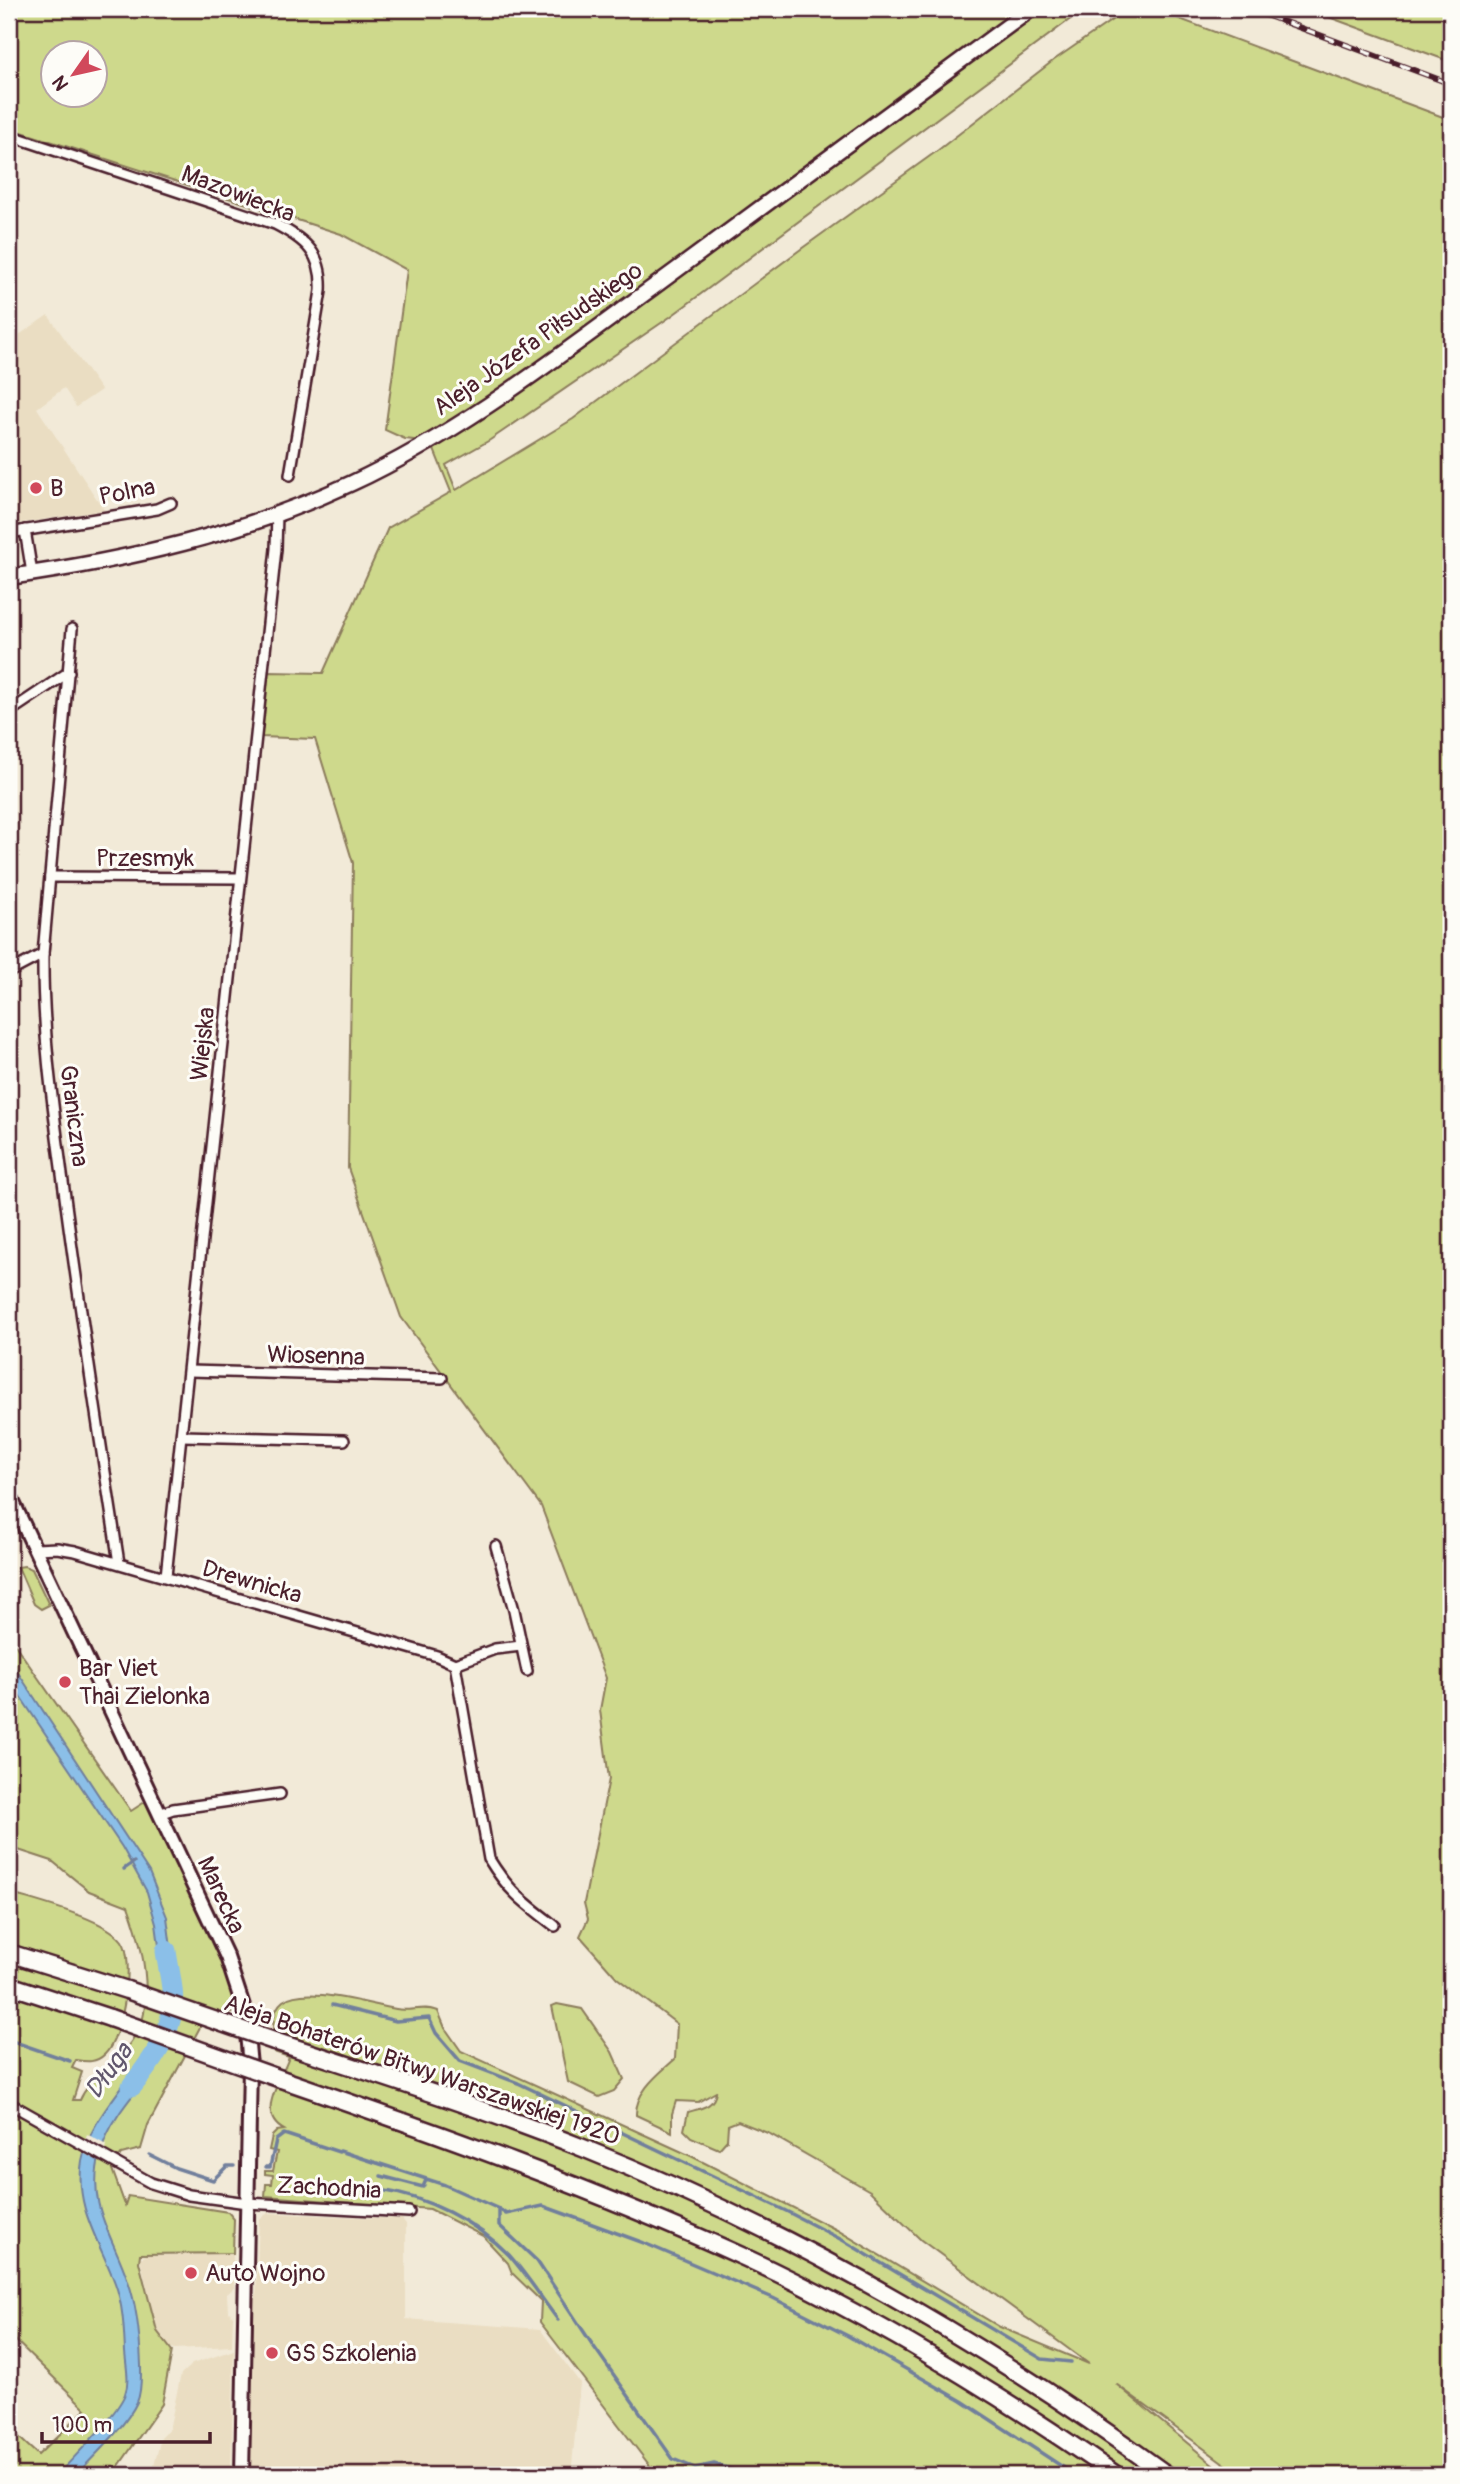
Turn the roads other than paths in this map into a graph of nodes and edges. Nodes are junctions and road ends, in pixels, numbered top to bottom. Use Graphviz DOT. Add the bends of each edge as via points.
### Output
graph roads {
  1 [pos="1031,9"];
  2 [pos="9,135"];
  3 [pos="290,475"];
  4 [pos="171,503"];
  5 [pos="277,514"];
  6 [pos="25,530"];
  7 [pos="9,533"];
  8 [pos="32,573"];
  9 [pos="9,577"];
  10 [pos="72,629"];
  11 [pos="69,672"];
  12 [pos="9,712"];
  13 [pos="50,877"];
  14 [pos="240,878"];
  15 [pos="43,954"];
  16 [pos="9,972"];
  17 [pos="189,1371"];
  18 [pos="442,1378"];
  19 [pos="182,1436"];
  20 [pos="344,1440"];
  21 [pos="9,1494"];
  22 [pos="496,1546"];
  23 [pos="36,1549"];
  24 [pos="119,1563"];
  25 [pos="166,1577"];
  26 [pos="521,1646"];
  27 [pos="455,1664"];
  28 [pos="527,1671"];
  29 [pos="280,1794"];
  30 [pos="159,1814"];
  31 [pos="555,1926"];
  32 [pos="9,1953"];
  33 [pos="9,1985"];
  34 [pos="9,2103"];
  35 [pos="247,2203"];
  36 [pos="409,2212"];
  37 [pos="242,2475"];
  38 [pos="1115,2475"];
  39 [pos="1167,2475"];
  1 -- 5 [label="main road, Aleja Józefa Piłsudskiego" via="473,415 354,482"];
  2 -- 3 [label="street, Mazowiecka" via="275,224 308,246 319,263 321,291"];
  4 -- 6 [label="street, Polna"];
  5 -- 8 [label="main road, Aleja Józefa Piłsudskiego" via="173,547"];
  5 -- 14 [label="street, Wiejska"];
  6 -- 7 [label="street, Polna"];
  6 -- 8 [label="street"];
  8 -- 9 [label="main road, Aleja Józefa Piłsudskiego"];
  10 -- 11 [label="street, Graniczna"];
  11 -- 12 [label="street"];
  11 -- 13 [label="street, Graniczna"];
  13 -- 14 [label="street, Przesmyk"];
  13 -- 15 [label="street, Graniczna"];
  14 -- 17 [label="street, Wiejska"];
  15 -- 16 [label="street"];
  15 -- 24 [label="street, Graniczna" via="50,1085"];
  17 -- 18 [label="street, Wiosenna"];
  17 -- 19 [label="street, Wiejska"];
  19 -- 20 [label="street"];
  19 -- 25 [label="street, Wiejska"];
  21 -- 23 [label="street, Marecka"];
  22 -- 26 [label="street"];
  23 -- 24 [label="street, Drewnicka" via="66,1549"];
  23 -- 30 [label="street, Marecka"];
  24 -- 25 [label="street, Drewnicka"];
  25 -- 27 [label="street, Drewnicka"];
  26 -- 27 [label="street" via="495,1649"];
  26 -- 28 [label="street"];
  27 -- 31 [label="street" via="489,1859 519,1899"];
  29 -- 30 [label="street"];
  30 -- 35 [label="street, Marecka" via="227,1957 245,2012 250,2066"];
  32 -- 39 [label="highway, Aleja Bohaterów Bitwy Warszawskiej 1920, bridge" via="454,2100 660,2180 783,2238 933,2320 1069,2405"];
  33 -- 38 [label="highway, bridge" via="532,2169 644,2213 746,2259 933,2357"];
  34 -- 35 [label="street, Zachodnia" via="151,2183 189,2195"];
  35 -- 36 [label="street, Zachodnia"];
  35 -- 37 [label="street, Marecka"];
}
